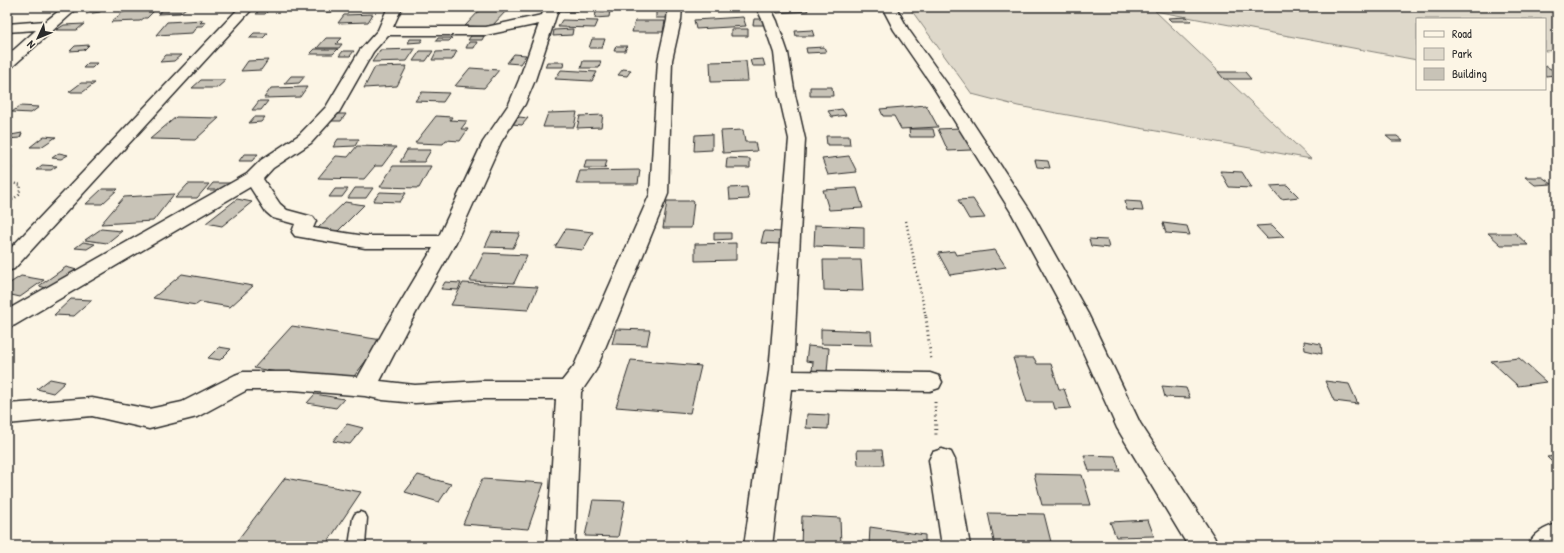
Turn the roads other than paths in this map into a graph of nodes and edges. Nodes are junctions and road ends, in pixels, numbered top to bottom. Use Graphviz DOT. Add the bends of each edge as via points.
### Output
graph roads {
  1 [pos="72,7"];
  2 [pos="248,7"];
  3 [pos="395,7"];
  4 [pos="675,7"];
  5 [pos="763,7"];
  6 [pos="889,7"];
  7 [pos="549,12"];
  8 [pos="57,16"];
  9 [pos="7,28"];
  10 [pos="384,31"];
  11 [pos="7,64"];
  12 [pos="253,178"];
  13 [pos="446,242"];
  14 [pos="7,264"];
  15 [pos="7,320"];
  16 [pos="780,380"];
  17 [pos="930,382"];
  18 [pos="365,387"];
  19 [pos="569,390"];
  20 [pos="7,414"];
  21 [pos="942,460"];
  22 [pos="360,518"];
  23 [pos="1557,536"];
  24 [pos="357,546"];
  25 [pos="561,546"];
  26 [pos="758,546"];
  27 [pos="956,546"];
  28 [pos="1204,546"];
  29 [pos="1542,546"];
  1 -- 8 [label="street"];
  2 -- 14 [label="street"];
  3 -- 10 [label="street"];
  4 -- 19 [label="street" via="665,60 659,194 584,370"];
  5 -- 16 [label="street" via="781,53 797,139"];
  6 -- 28 [label="street" via="901,30 940,85 1021,212 1077,314 1130,428"];
  7 -- 10 [label="street" via="486,31"];
  7 -- 13 [label="street" via="517,104 492,142"];
  8 -- 9 [label="street"];
  8 -- 11 [label="street"];
  10 -- 12 [label="street" via="367,50 333,109 305,139 267,164"];
  12 -- 13 [label="street" via="280,214 306,221 302,232 365,242"];
  12 -- 15 [label="street"];
  13 -- 18 [label="street"];
  16 -- 17 [label="street"];
  16 -- 26 [label="street"];
  18 -- 19 [label="street" via="416,394 481,390"];
  18 -- 20 [label="street" via="293,381 243,381 188,410 149,419 92,407"];
  19 -- 25 [label="street"];
  21 -- 27 [label="street"];
  22 -- 24 [label="lane"];
  23 -- 29 [label="street"];
}
